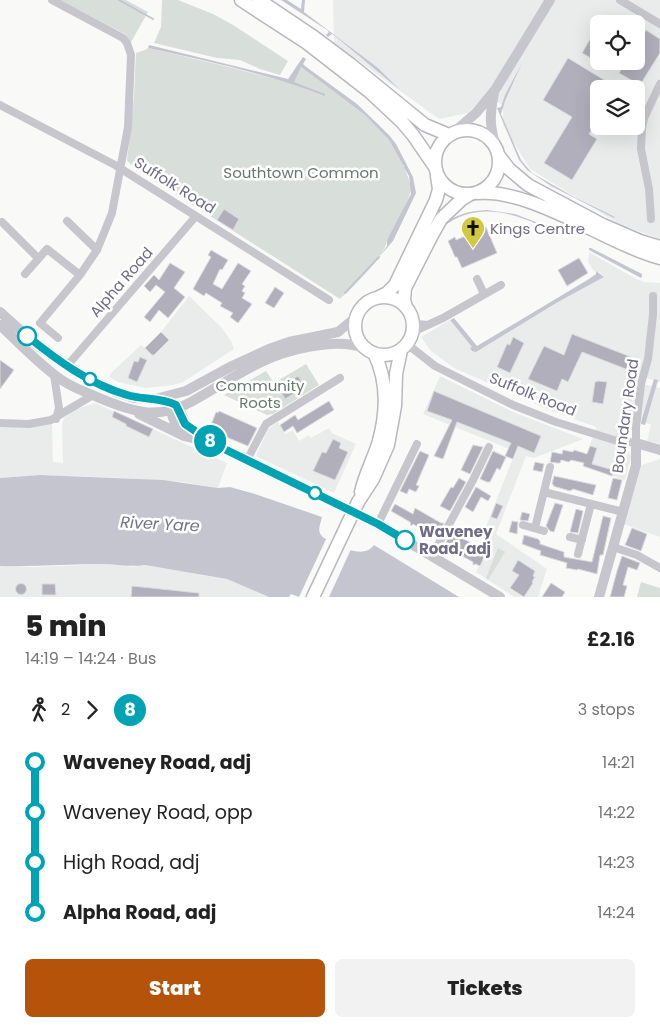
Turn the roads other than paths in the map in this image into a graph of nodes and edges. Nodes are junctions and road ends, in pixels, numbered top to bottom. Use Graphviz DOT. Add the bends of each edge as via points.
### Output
graph roads {
  1 [pos="52,0"];
  2 [pos="241,0"];
  3 [pos="258,0"];
  4 [pos="550,0"];
  5 [pos="620,0"];
  6 [pos="660,24"];
  7 [pos="660,84"];
  8 [pos="495,90"];
  9 [pos="0,106"];
  10 [pos="452,134"];
  11 [pos="498,152"];
  12 [pos="121,168"];
  13 [pos="436,172"];
  14 [pos="473,194"];
  15 [pos="196,216"];
  16 [pos="651,219"];
  17 [pos="67,221"];
  18 [pos="2,222"];
  19 [pos="660,247"];
  20 [pos="97,250"];
  21 [pos="38,258"];
  22 [pos="660,258"];
  23 [pos="25,274"];
  24 [pos="80,275"];
  25 [pos="476,279"];
  26 [pos="501,285"];
  27 [pos="484,294"];
  28 [pos="653,296"];
  29 [pos="379,297"];
  30 [pos="329,300"];
  31 [pos="406,307"];
  32 [pos="0,312"];
  33 [pos="355,318"];
  34 [pos="412,319"];
  35 [pos="0,324"];
  36 [pos="429,325"];
  37 [pos="58,338"];
  38 [pos="410,338"];
  39 [pos="401,350"];
  40 [pos="369,351"];
  41 [pos="67,366"];
  42 [pos="54,375"];
  43 [pos="340,378"];
  44 [pos="186,391"];
  45 [pos="92,395"];
  46 [pos="156,399"];
  47 [pos="174,408"];
  48 [pos="134,412"];
  49 [pos="56,419"];
  50 [pos="0,423"];
  51 [pos="201,441"];
  52 [pos="636,443"];
  53 [pos="214,444"];
  54 [pos="417,445"];
  55 [pos="489,447"];
  56 [pos="660,450"];
  57 [pos="247,460"];
  58 [pos="550,468"];
  59 [pos="544,492"];
  60 [pos="358,502"];
  61 [pos="592,504"];
  62 [pos="623,512"];
  63 [pos="378,524"];
  64 [pos="522,525"];
  65 [pos="534,528"];
  66 [pos="544,531"];
  67 [pos="570,537"];
  68 [pos="582,540"];
  69 [pos="613,547"];
  70 [pos="578,554"];
  71 [pos="432,556"];
  72 [pos="660,568"];
  73 [pos="314,597"];
  74 [pos="500,597"];
  75 [pos="599,597"];
  1 -- 12 [label="street" via="123,38 130,48 128,127"];
  2 -- 13 [label="main road" via="307,43 370,92 414,135"];
  3 -- 10 [label="main road" via="350,64 424,125"];
  4 -- 8 [label="street"];
  5 -- 6 [label="street"];
  7 -- 16 [label="street" via="642,128 641,149"];
  8 -- 10 [label="street"];
  8 -- 11 [label="street" via="490,125"];
  9 -- 12 [label="street, Suffolk Road"];
  10 -- 11 [label="main road" via="470,130 478,132 486,136"];
  10 -- 13 [label="main road" via="437,149 434,158"];
  11 -- 14 [label="main road" via="497,175 485,189"];
  11 -- 19 [label="main road" via="509,169 528,185 569,209"];
  12 -- 15 [label="street, Suffolk Road"];
  12 -- 20 [label="street" via="112,213"];
  13 -- 14 [label="main road" via="450,190"];
  13 -- 29 [label="main road" via="439,189 432,210 395,285"];
  14 -- 22 [label="main road" via="492,192 528,202"];
  14 -- 31 [label="main road" via="461,200 441,219 405,288"];
  15 -- 30 [label="street, Suffolk Road"];
  15 -- 41 [label="street, Alpha Road"];
  17 -- 20 [label="street"];
  18 -- 21 [label="street"];
  20 -- 24 [label="street"];
  21 -- 23 [label="street"];
  21 -- 24 [label="street" via="46,249"];
  24 -- 37 [label="street" via="40,323"];
  25 -- 27 [label="street"];
  26 -- 27 [label="street"];
  27 -- 36 [label="street"];
  28 -- 52 [label="street, Boundary Road"];
  29 -- 31 [label="main road" via="398,300"];
  29 -- 33 [label="main road" via="364,304"];
  31 -- 34 [label="main road"];
  32 -- 41 [label="street"];
  33 -- 40 [label="main road" via="356,334"];
  33 -- 44 [label="street" via="338,332 289,342 249,357"];
  34 -- 36 [label="street" via="418,324"];
  34 -- 38 [label="main road"];
  35 -- 42 [label="street"];
  36 -- 38 [label="street"];
  38 -- 39 [label="main road"];
  38 -- 52 [label="street, Suffolk Road" via="412,348 443,371 531,413 614,440"];
  39 -- 40 [label="main road" via="388,355"];
  39 -- 60 [label="main road" via="388,445 373,479"];
  40 -- 47 [label="street" via="343,343 289,350"];
  40 -- 60 [label="main road" via="382,374 385,392 383,422"];
  41 -- 46 [label="street" via="118,393"];
  42 -- 45 [label="street"];
  42 -- 49 [label="street" via="59,408"];
  43 -- 57 [label="street" via="333,388 266,424"];
  44 -- 46 [label="street"];
  44 -- 47 [label="street"];
  45 -- 48 [label="street"];
  45 -- 49 [label="street"];
  46 -- 47 [label="street"];
  47 -- 48 [label="street" via="153,413"];
  47 -- 51 [label="street" via="171,415 177,426"];
  47 -- 53 [label="street" via="185,424"];
  48 -- 51 [label="street"];
  49 -- 50 [label="street"];
  51 -- 53 [label="street"];
  52 -- 56 [label="street, Suffolk Road"];
  52 -- 62 [label="street, Boundary Road" via="636,465"];
  53 -- 57 [label="street"];
  54 -- 63 [label="street"];
  55 -- 71 [label="street"];
  57 -- 63 [label="street"];
  58 -- 59 [label="street"];
  59 -- 61 [label="street"];
  59 -- 65 [label="street"];
  60 -- 73 [label="main road, bridge"];
  61 -- 62 [label="street"];
  61 -- 68 [label="street"];
  62 -- 69 [label="street, Boundary Road"];
  63 -- 71 [label="street"];
  64 -- 65 [label="street"];
  65 -- 66 [label="street"];
  67 -- 68 [label="street"];
  68 -- 70 [label="street"];
  69 -- 72 [label="street"];
  69 -- 75 [label="street, Boundary Road"];
  71 -- 74 [label="street"];
}
